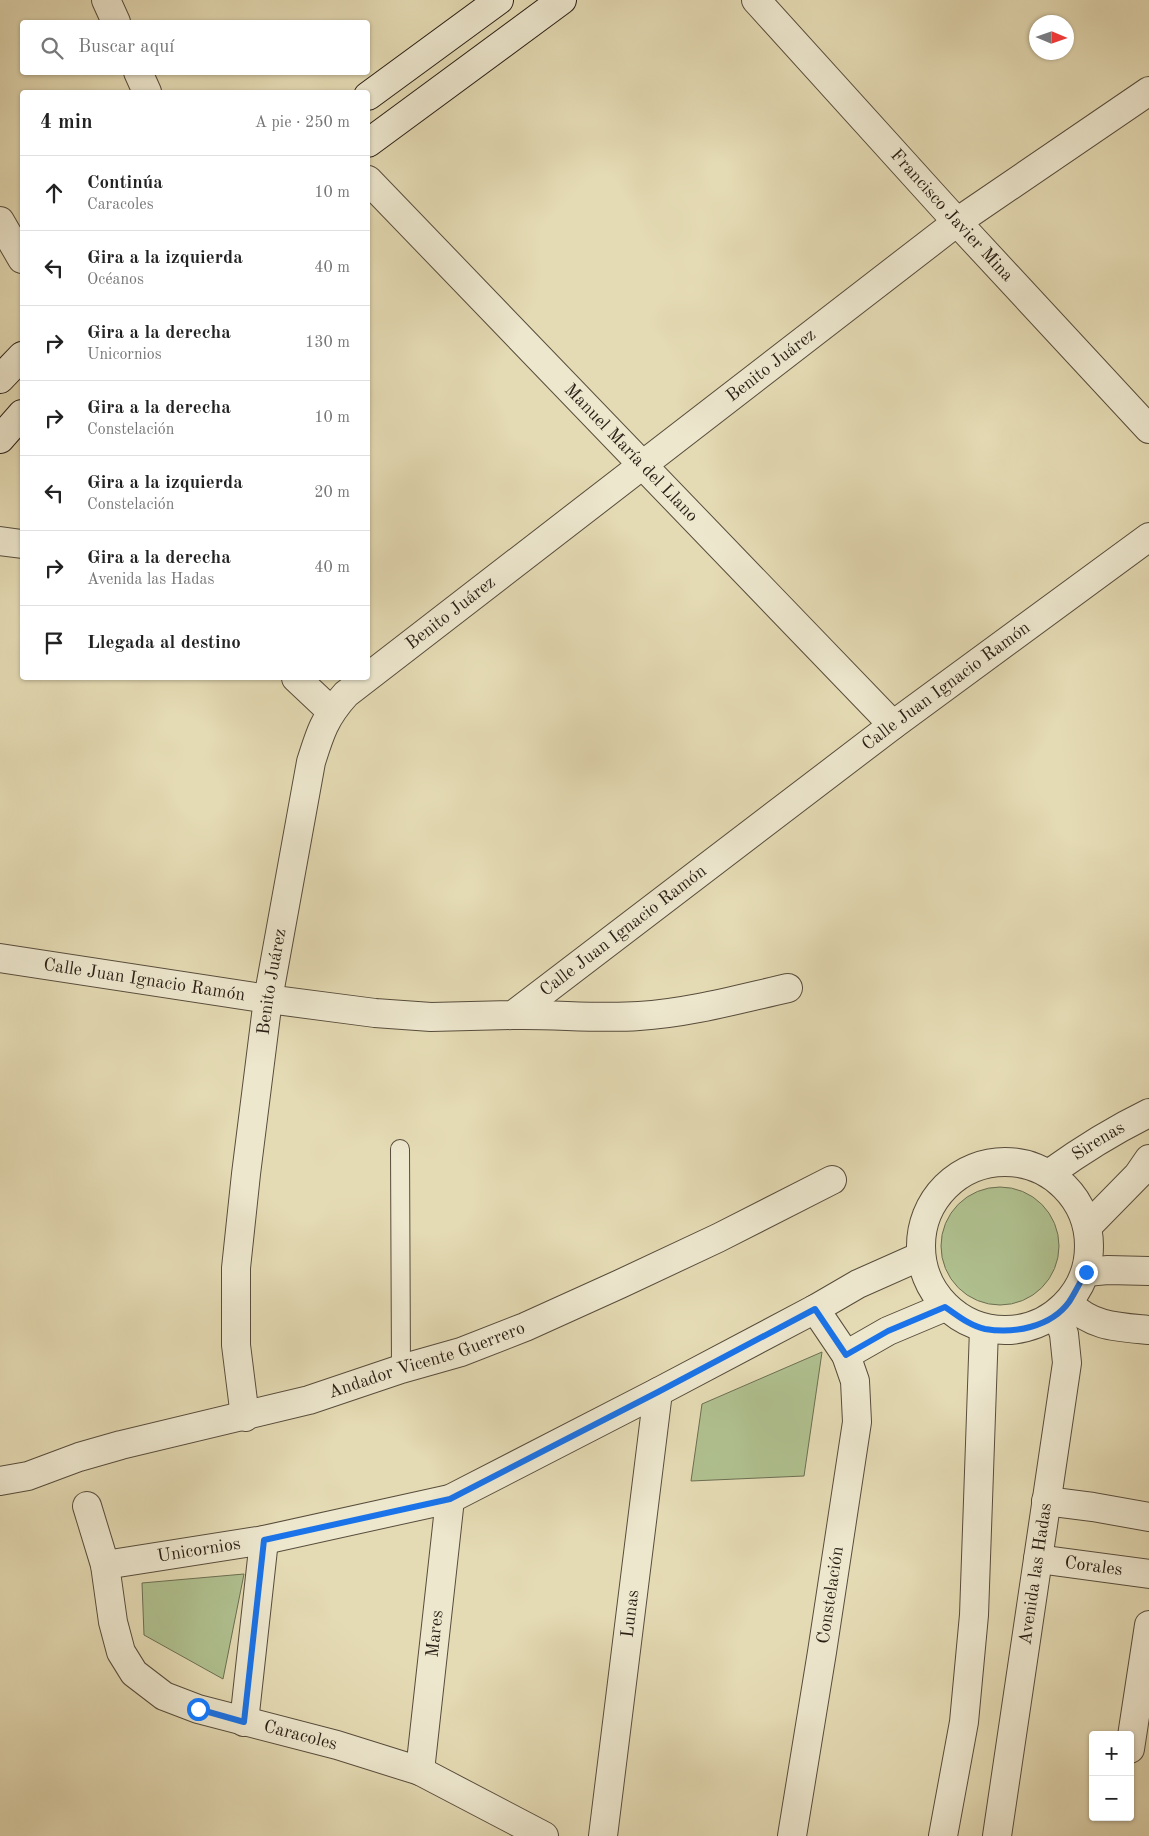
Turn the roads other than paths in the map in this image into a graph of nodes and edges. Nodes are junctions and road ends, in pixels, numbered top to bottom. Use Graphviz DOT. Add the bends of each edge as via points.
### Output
graph roads {
  1 [pos="106,0"];
  2 [pos="499,0"];
  3 [pos="562,0"];
  4 [pos="756,0"];
  5 [pos="115,20"];
  6 [pos="139,75"];
  7 [pos="146,90"];
  8 [pos="1149,91"];
  9 [pos="370,95"];
  10 [pos="370,142"];
  11 [pos="370,182"];
  12 [pos="0,220"];
  13 [pos="957,222"];
  14 [pos="20,255"];
  15 [pos="20,358"];
  16 [pos="0,379"];
  17 [pos="20,416"];
  18 [pos="1149,429"];
  19 [pos="0,439"];
  20 [pos="642,465"];
  21 [pos="1149,537"];
  22 [pos="0,541"];
  23 [pos="20,544"];
  24 [pos="370,675"];
  25 [pos="298,680"];
  26 [pos="364,680"];
  27 [pos="331,711"];
  28 [pos="893,725"];
  29 [pos="0,958"];
  30 [pos="788,988"];
  31 [pos="268,999"];
  32 [pos="513,1014"];
  33 [pos="1149,1113"];
  34 [pos="400,1149"];
  35 [pos="1149,1159"];
  36 [pos="1050,1173"];
  37 [pos="832,1180"];
  38 [pos="1088,1226"];
  39 [pos="921,1256"];
  40 [pos="1149,1271"];
  41 [pos="1086,1272"];
  42 [pos="945,1307"];
  43 [pos="1062,1308"];
  44 [pos="815,1309"];
  45 [pos="984,1328"];
  46 [pos="1149,1330"];
  47 [pos="846,1355"];
  48 [pos="401,1369"];
  49 [pos="658,1392"];
  50 [pos="245,1417"];
  51 [pos="0,1481"];
  52 [pos="450,1499"];
  53 [pos="1046,1502"];
  54 [pos="87,1506"];
  55 [pos="1149,1517"];
  56 [pos="264,1540"];
  57 [pos="1038,1558"];
  58 [pos="104,1565"];
  59 [pos="1149,1574"];
  60 [pos="1149,1625"];
  61 [pos="1143,1707"];
  62 [pos="244,1722"];
  63 [pos="1134,1736"];
  64 [pos="420,1771"];
  65 [pos="544,1836"];
  66 [pos="604,1836"];
  67 [pos="792,1836"];
  68 [pos="943,1836"];
  69 [pos="997,1836"];
  1 -- 5 [label="street"];
  2 -- 9 [label="street"];
  3 -- 10 [label="street"];
  4 -- 13 [label="street, Francisco Javier Mina"];
  6 -- 7 [label="street"];
  8 -- 13 [label="street, Benito Juárez"];
  11 -- 20 [label="street, Manuel María del Llano"];
  12 -- 14 [label="street"];
  13 -- 18 [label="street, Francisco Javier Mina"];
  13 -- 20 [label="street, Benito Juárez"];
  15 -- 16 [label="street"];
  17 -- 19 [label="street"];
  20 -- 24 [label="street, Benito Juárez"];
  20 -- 28 [label="street, Manuel María del Llano"];
  21 -- 28 [label="street, Calle Juan Ignacio Ramón"];
  22 -- 23 [label="street"];
  25 -- 27 [label="street"];
  26 -- 27 [label="street, Benito Juárez"];
  27 -- 31 [label="street, Benito Juárez" via="320,732 311,762"];
  28 -- 32 [label="street, Calle Juan Ignacio Ramón"];
  29 -- 31 [label="street, Calle Juan Ignacio Ramón"];
  30 -- 32 [label="street" via="705,1007 640,1016 596,1018"];
  31 -- 32 [label="street, Calle Juan Ignacio Ramón" via="430,1018"];
  31 -- 50 [label="street, Benito Juárez" via="236,1268 236,1345"];
  33 -- 36 [label="street, Sirenas" via="1120,1127"];
  34 -- 48 [label="lane"];
  35 -- 38 [label="street" via="1138,1175"];
  36 -- 38 [label="street" via="1074,1196"];
  36 -- 39 [label="street" via="1014,1161 977,1165 944,1186 924,1218"];
  37 -- 48 [label="street, Andador Vicente Guerrero" via="718,1238 525,1327 462,1352"];
  38 -- 41 [label="street" via="1090,1249"];
  39 -- 42 [label="street" via="929,1283"];
  39 -- 44 [label="street, Unicornios" via="858,1284"];
  40 -- 41 [label="street"];
  41 -- 43 [label="street"];
  42 -- 45 [label="street"];
  42 -- 47 [label="street" via="888,1331"];
  43 -- 45 [label="street" via="1034,1326 1010,1331"];
  43 -- 46 [label="street" via="1078,1312 1102,1325"];
  43 -- 53 [label="street, Avenida las Hadas" via="1067,1363"];
  44 -- 47 [label="street, Constelación"];
  44 -- 49 [label="street, Unicornios"];
  45 -- 68 [label="street" via="974,1615 964,1722"];
  47 -- 67 [label="street, Constelación" via="855,1381 857,1422"];
  48 -- 50 [label="street, Andador Vicente Guerrero" via="309,1400"];
  49 -- 52 [label="street, Unicornios"];
  49 -- 66 [label="street, Lunas"];
  50 -- 51 [label="street, Andador Vicente Guerrero" via="121,1445 28,1476"];
  52 -- 56 [label="street, Unicornios"];
  52 -- 64 [label="street, Mares"];
  53 -- 55 [label="street"];
  53 -- 57 [label="street, Avenida las Hadas"];
  54 -- 58 [label="street, Caracoles"];
  56 -- 58 [label="street, Unicornios"];
  56 -- 62 [label="street"];
  57 -- 59 [label="street, Corales"];
  57 -- 69 [label="street, Avenida las Hadas"];
  58 -- 62 [label="street, Caracoles" via="121,1652 134,1673 164,1696"];
  60 -- 61 [label="street"];
  61 -- 63 [label="street"];
  62 -- 64 [label="street, Caracoles" via="337,1745"];
  64 -- 65 [label="street, Caracoles"];
}
